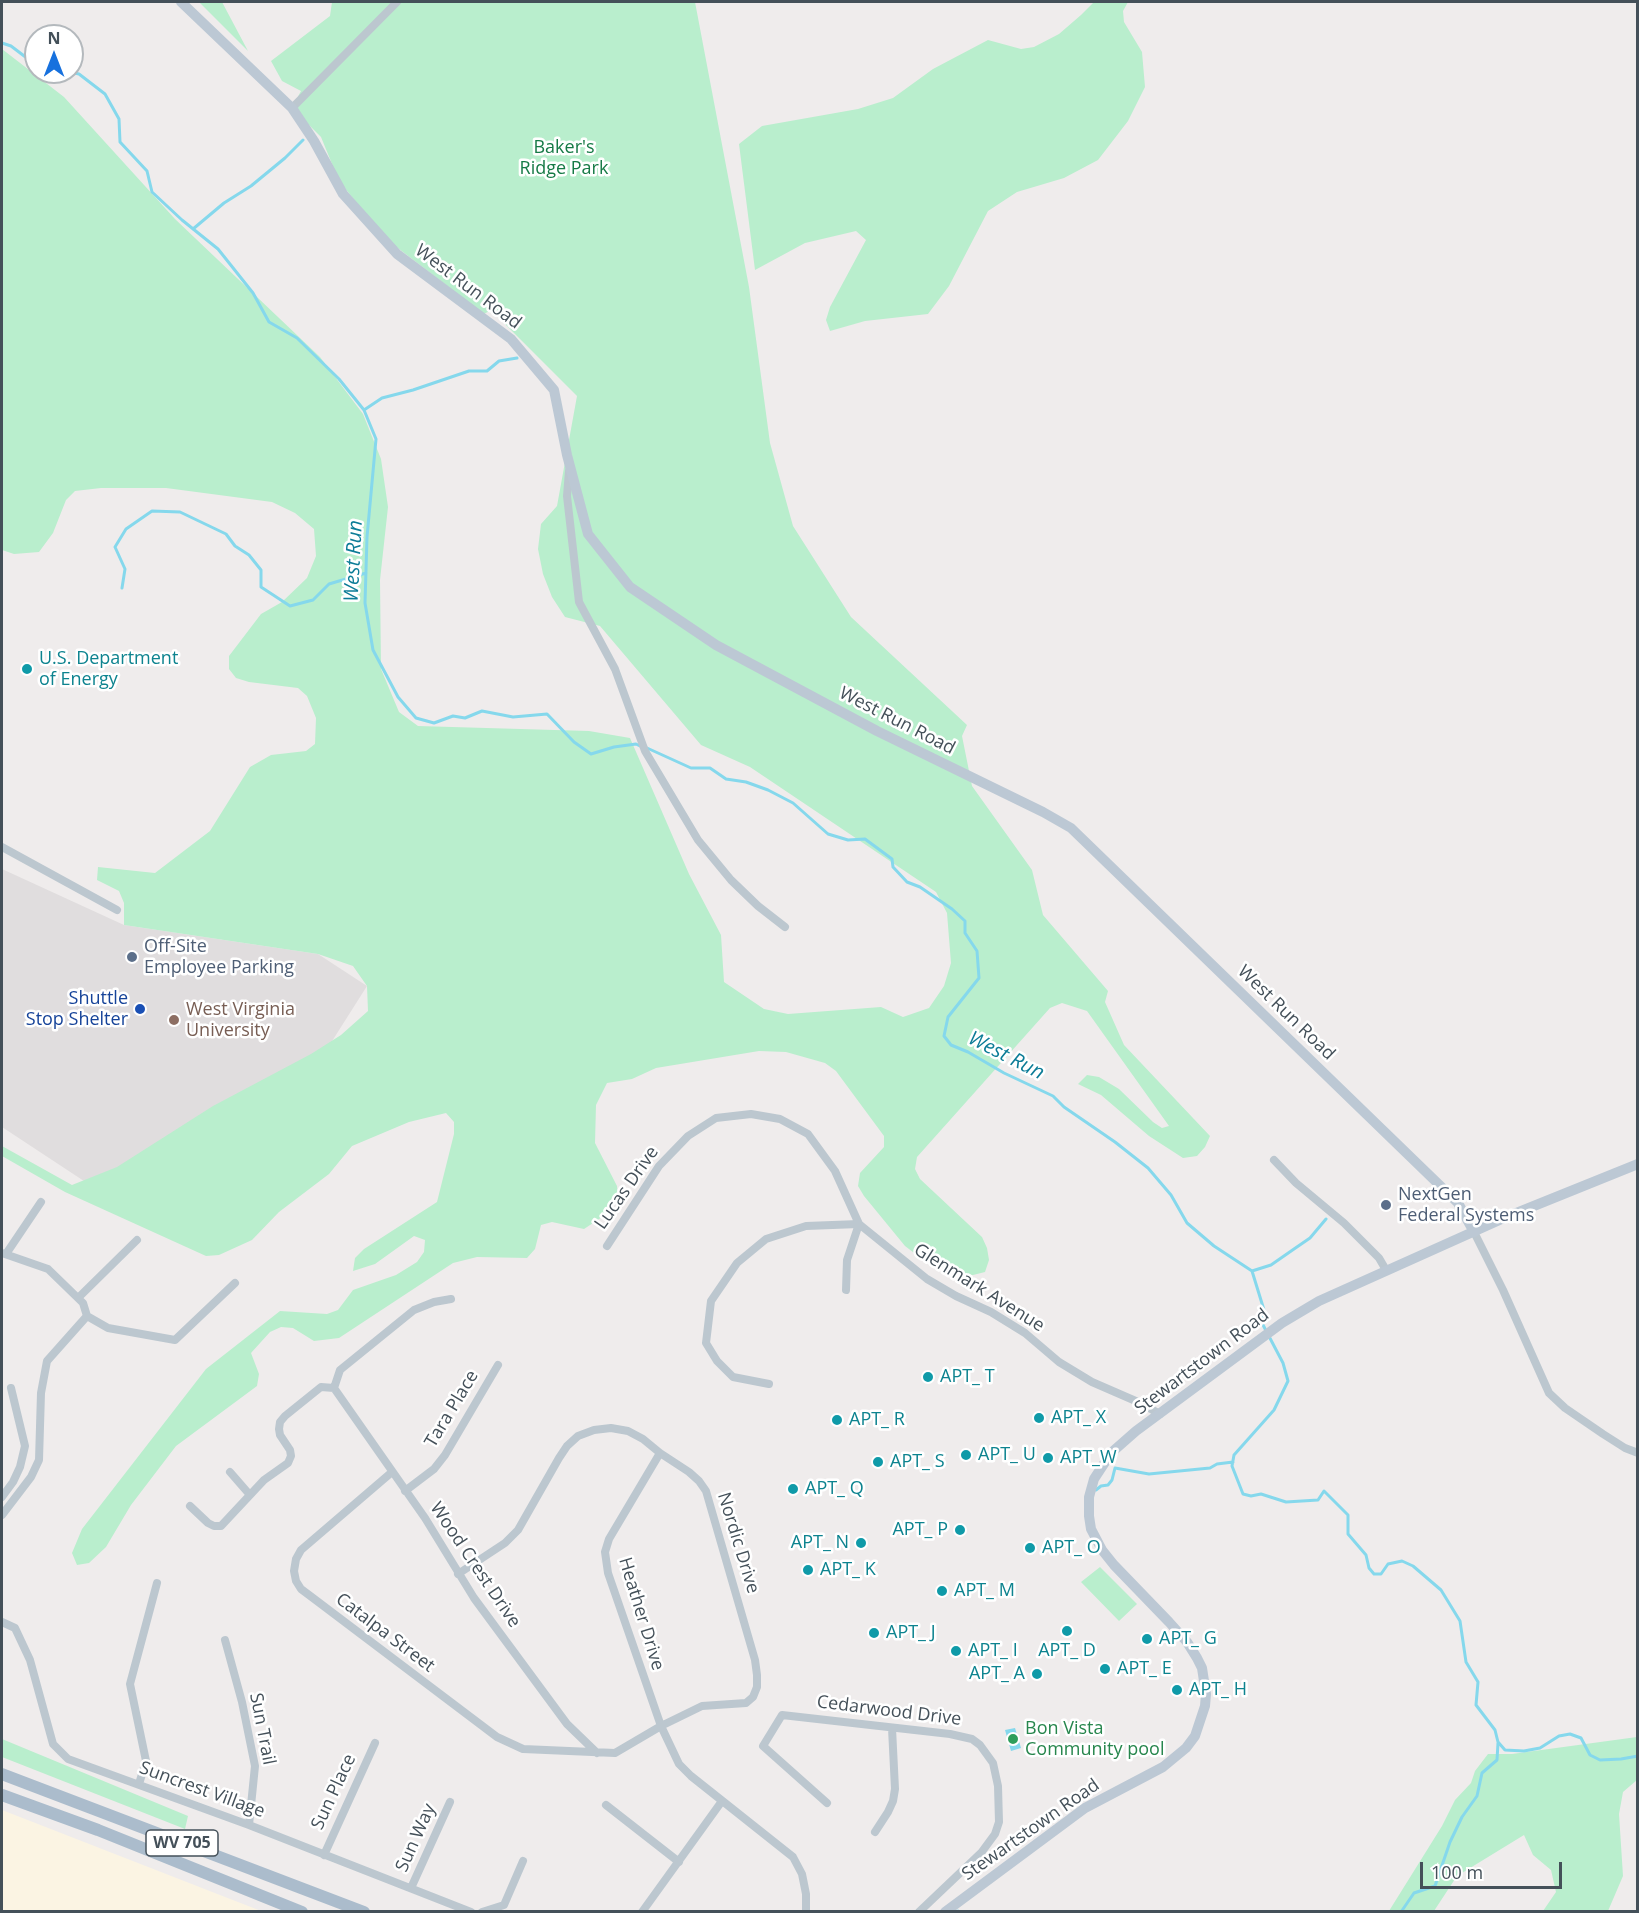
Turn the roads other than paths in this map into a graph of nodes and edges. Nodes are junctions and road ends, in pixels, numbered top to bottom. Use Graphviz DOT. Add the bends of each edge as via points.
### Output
graph roads {
  1 [pos="181,2"];
  2 [pos="397,2"];
  3 [pos="292,108"];
  4 [pos="570,464"];
  5 [pos="2,847"];
  6 [pos="117,910"];
  7 [pos="785,927"];
  8 [pos="1274,1160"];
  9 [pos="1635,1166"];
  10 [pos="41,1202"];
  11 [pos="859,1224"];
  12 [pos="1474,1232"];
  13 [pos="137,1240"];
  14 [pos="607,1246"];
  15 [pos="4,1254"];
  16 [pos="1386,1270"];
  17 [pos="235,1283"];
  18 [pos="846,1290"];
  19 [pos="78,1298"];
  20 [pos="451,1299"];
  21 [pos="87,1316"];
  22 [pos="498,1365"];
  23 [pos="769,1384"];
  24 [pos="11,1388"];
  25 [pos="334,1388"];
  26 [pos="1160,1414"];
  27 [pos="660,1453"];
  28 [pos="1638,1453"];
  29 [pos="230,1472"];
  30 [pos="392,1472"];
  31 [pos="405,1491"];
  32 [pos="250,1495"];
  33 [pos="2,1497"];
  34 [pos="190,1506"];
  35 [pos="2,1515"];
  36 [pos="458,1574"];
  37 [pos="157,1583"];
  38 [pos="2,1622"];
  39 [pos="225,1640"];
  40 [pos="661,1726"];
  41 [pos="892,1728"];
  42 [pos="375,1743"];
  43 [pos="597,1753"];
  44 [pos="2,1774"];
  45 [pos="139,1784"];
  46 [pos="2,1795"];
  47 [pos="722,1801"];
  48 [pos="450,1802"];
  49 [pos="827,1803"];
  50 [pos="606,1805"];
  51 [pos="249,1825"];
  52 [pos="875,1832"];
  53 [pos="324,1855"];
  54 [pos="524,1861"];
  55 [pos="679,1862"];
  56 [pos="411,1888"];
  57 [pos="302,1911"];
  58 [pos="364,1911"];
  59 [pos="471,1911"];
  60 [pos="482,1911"];
  61 [pos="642,1911"];
  62 [pos="806,1911"];
  63 [pos="919,1911"];
  64 [pos="945,1911"];
  1 -- 3 [label="street, West Run Road"];
  2 -- 3 [label="street"];
  3 -- 4 [label="street, West Run Road" via="343,194 397,254 512,339 554,390"];
  4 -- 7 [label="street" via="567,496 579,602 615,669 645,751 698,840 731,880"];
  4 -- 12 [label="street, West Run Road" via="588,534 630,587 716,645 1071,828 1458,1203"];
  5 -- 6 [label="street"];
  8 -- 16 [label="street" via="1296,1184 1344,1223"];
  9 -- 12 [label="street, Stewartstown Road"];
  10 -- 15 [label="street"];
  11 -- 14 [label="street, Lucas Drive" via="835,1171 808,1134 780,1119 752,1114 716,1118 688,1136 659,1166"];
  11 -- 18 [label="street" via="847,1260"];
  11 -- 23 [label="street" via="806,1226 766,1239 736,1263 711,1300 706,1343 717,1361 733,1377"];
  11 -- 26 [label="street, Glenmark Avenue" via="927,1279 1025,1333 1059,1362 1092,1382"];
  12 -- 16 [label="street, Stewartstown Road"];
  12 -- 28 [label="street, West Run Road" via="1549,1393 1593,1428"];
  13 -- 19 [label="street"];
  15 -- 19 [label="street" via="48,1269"];
  16 -- 26 [label="street, Stewartstown Road" via="1282,1323"];
  17 -- 21 [label="street" via="175,1340 108,1328"];
  19 -- 21 [label="street"];
  20 -- 25 [label="street" via="414,1310 340,1370"];
  21 -- 35 [label="street" via="47,1361 41,1393 39,1460"];
  22 -- 31 [label="street, Tara Place" via="446,1455"];
  24 -- 33 [label="street" via="25,1446 14,1482"];
  25 -- 30 [label="street, Wood Crest Drive"];
  25 -- 32 [label="street" via="321,1387 280,1422 280,1435 291,1456 288,1463"];
  26 -- 64 [label="street, Stewartstown Road" via="1104,1461 1089,1497 1089,1516 1102,1550 1187,1642 1202,1668 1205,1706 1195,1736 1163,1767 1085,1808"];
  27 -- 36 [label="street, Nordic Drive" via="628,1431 611,1428 578,1436 559,1458 518,1530"];
  27 -- 40 [label="street, Heather Drive" via="605,1552 608,1573"];
  27 -- 40 [label="street, Nordic Drive" via="689,1472 706,1491 758,1675 753,1697 746,1703 702,1706"];
  29 -- 32 [label="street"];
  30 -- 31 [label="street, Wood Crest Drive"];
  30 -- 43 [label="street, Catalpa Street" via="301,1550 294,1571 301,1589 497,1737 523,1749"];
  31 -- 36 [label="street, Wood Crest Drive"];
  32 -- 34 [label="street" via="221,1526 208,1523"];
  36 -- 43 [label="street, Wood Crest Drive" via="567,1724"];
  37 -- 45 [label="street" via="130,1684 146,1761"];
  38 -- 45 [label="street, Suncrest Village" via="15,1628 30,1660 52,1744 68,1759"];
  39 -- 51 [label="street, Sun Trail" via="255,1766"];
  40 -- 43 [label="street, Nordic Drive" via="615,1753"];
  40 -- 47 [label="street, Heather Drive" via="679,1764"];
  41 -- 49 [label="street, Cedarwood Drive" via="782,1715 763,1746"];
  41 -- 52 [label="street" via="895,1789 888,1812"];
  41 -- 63 [label="street, Cedarwood Drive" via="972,1739 993,1763 998,1786 999,1822 995,1834"];
  42 -- 53 [label="street, Sun Place"];
  44 -- 58 [label="main road, WV 705"];
  45 -- 51 [label="street, Suncrest Village"];
  46 -- 57 [label="main road, WV 705"];
  47 -- 55 [label="street"];
  47 -- 62 [label="street, Heather Drive" via="793,1857 802,1874"];
  48 -- 56 [label="street, Sun Way"];
  50 -- 55 [label="street"];
  51 -- 53 [label="street, Suncrest Village"];
  53 -- 56 [label="street, Suncrest Village"];
  54 -- 60 [label="street" via="504,1905"];
  55 -- 61 [label="street"];
  56 -- 59 [label="street, Suncrest Village"];
}
